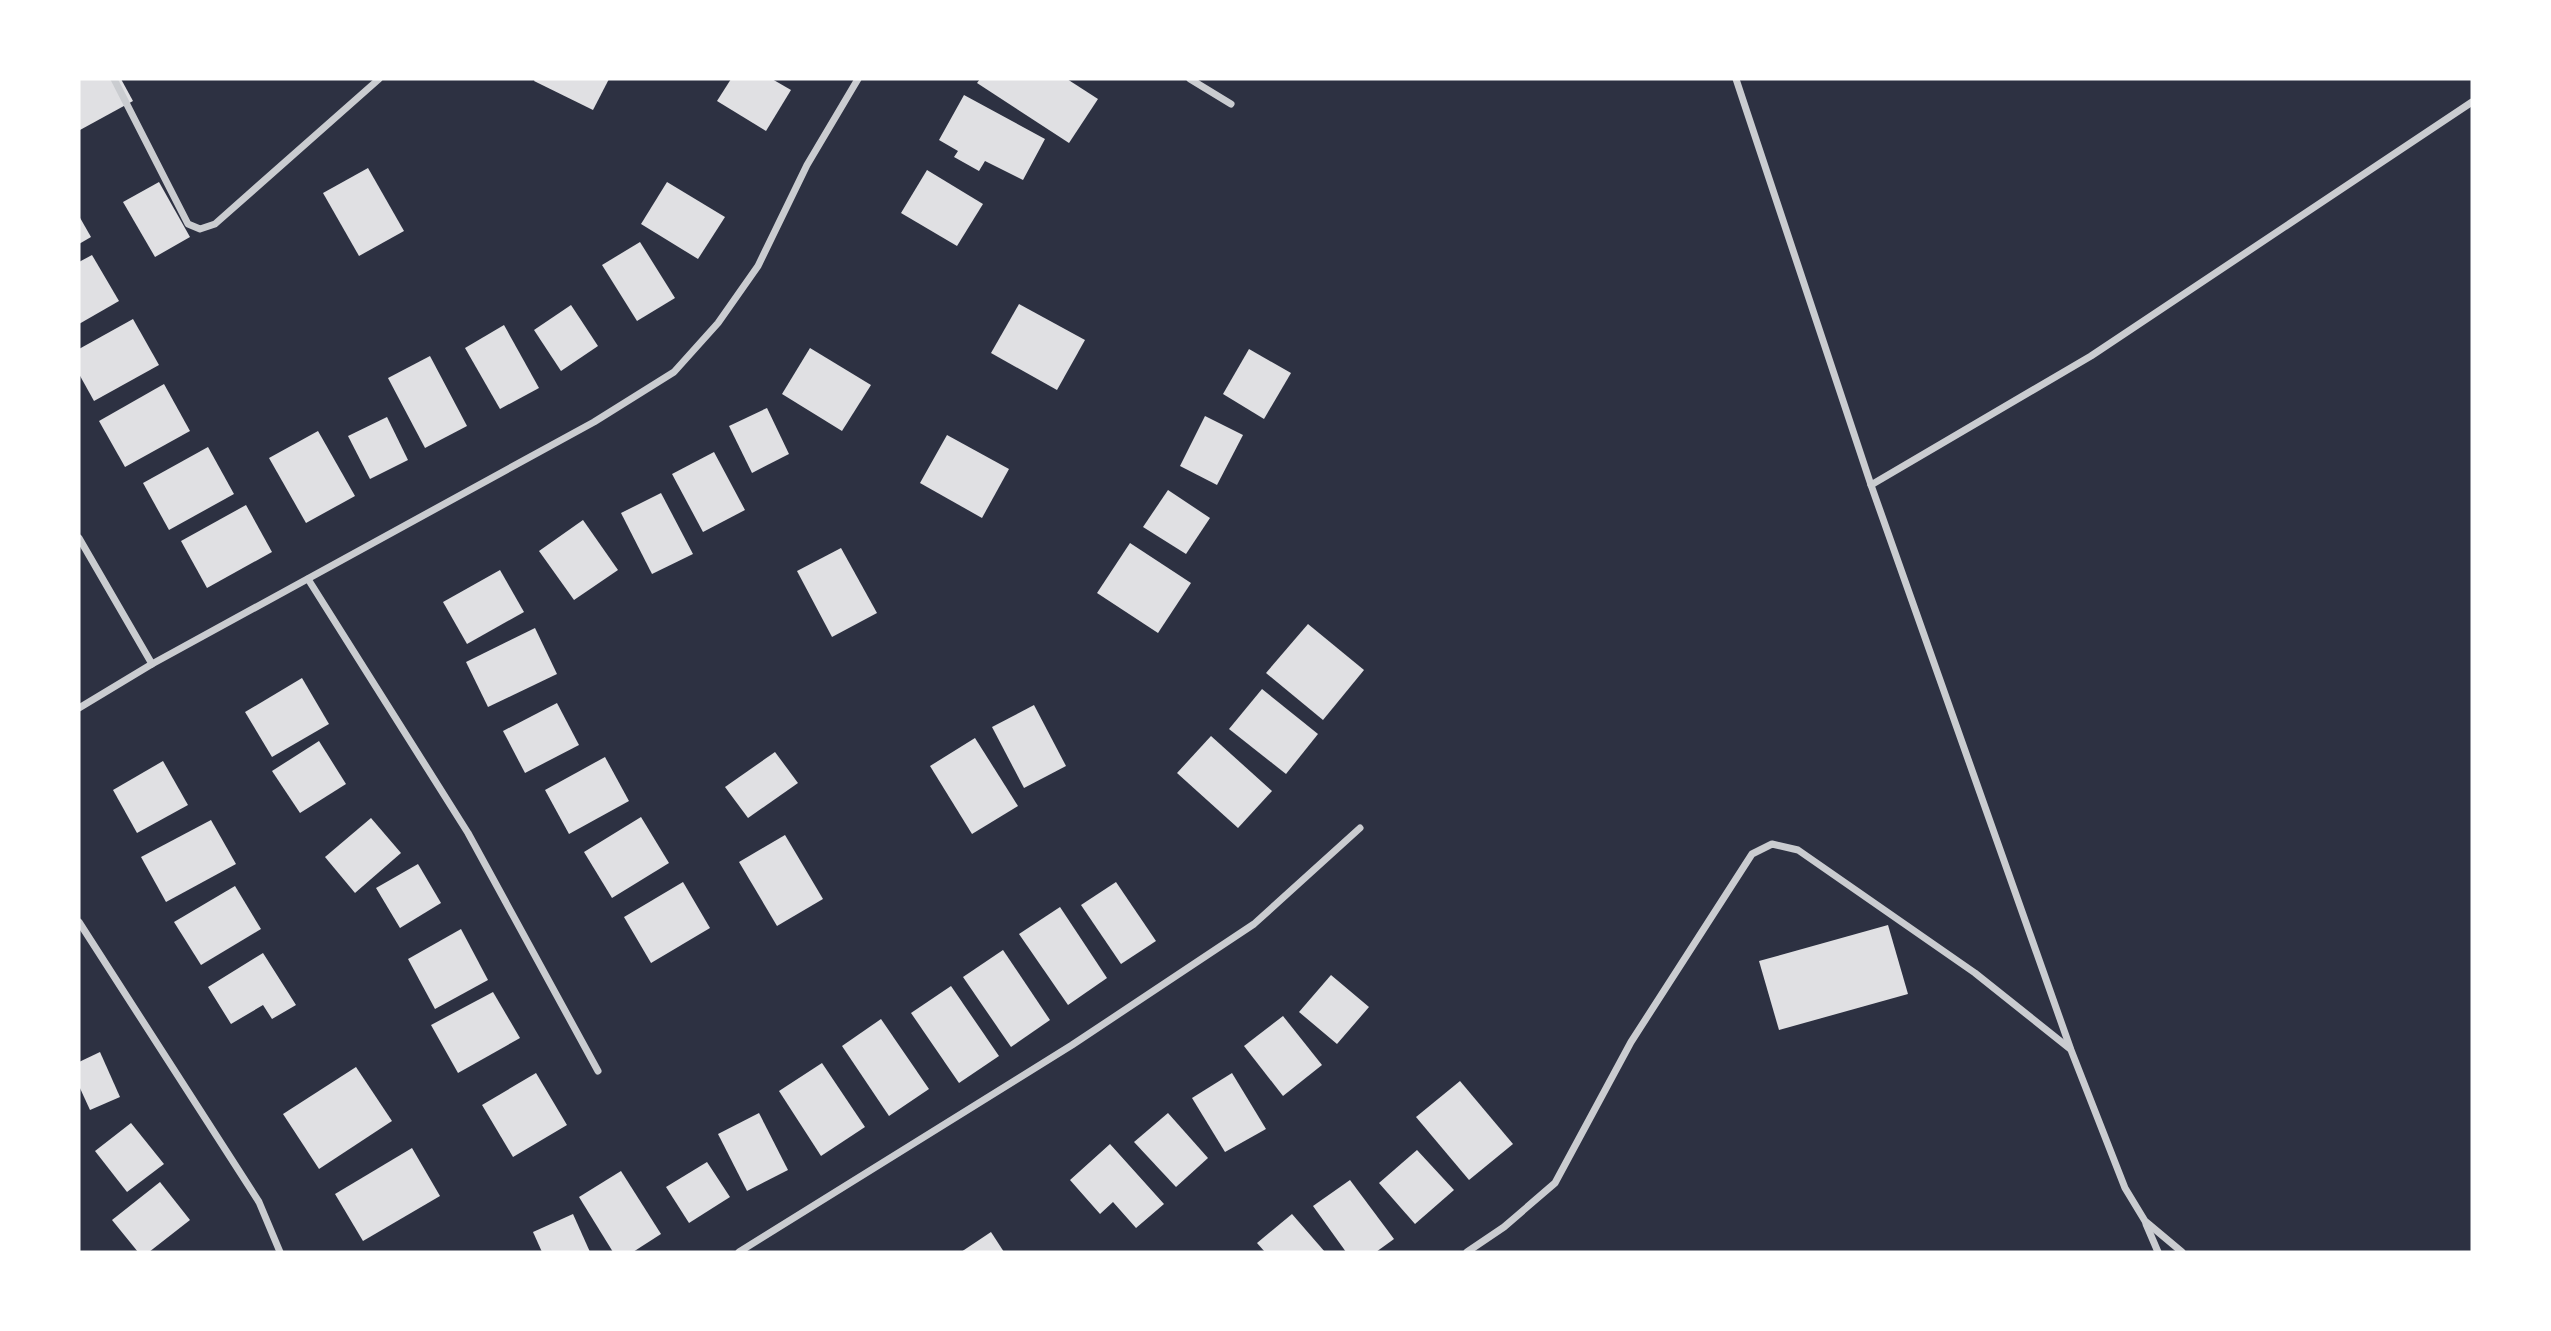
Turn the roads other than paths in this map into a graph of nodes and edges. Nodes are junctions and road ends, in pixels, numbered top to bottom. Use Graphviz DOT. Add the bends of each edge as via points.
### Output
graph roads {
  1 [pos="114,79"];
  2 [pos="379,79"];
  3 [pos="859,79"];
  4 [pos="1189,79"];
  5 [pos="1736,79"];
  6 [pos="2472,102"];
  7 [pos="1231,104"];
  8 [pos="1871,485"];
  9 [pos="79,538"];
  10 [pos="308,579"];
  11 [pos="152,664"];
  12 [pos="79,708"];
  13 [pos="1360,828"];
  14 [pos="79,922"];
  15 [pos="2071,1050"];
  16 [pos="598,1071"];
  17 [pos="2145,1221"];
  18 [pos="280,1252"];
  19 [pos="739,1252"];
  20 [pos="1467,1252"];
  21 [pos="2158,1252"];
  22 [pos="2182,1252"];
  1 -- 2 [label="street" via="188,224 200,229 215,224"];
  3 -- 10 [label="street" via="807,165 758,266 718,323 674,372 594,422"];
  4 -- 7 [label="street"];
  5 -- 8 [label="street"];
  6 -- 8 [label="street" via="2091,356"];
  8 -- 15 [label="street"];
  9 -- 11 [label="street"];
  10 -- 11 [label="street"];
  10 -- 16 [label="street" via="468,833"];
  11 -- 12 [label="street"];
  13 -- 19 [label="street" via="1254,923 1072,1045"];
  14 -- 18 [label="street" via="258,1202"];
  15 -- 17 [label="street" via="2125,1188"];
  15 -- 20 [label="street" via="1975,974 1798,850 1772,844 1752,854 1631,1042 1555,1183"];
  17 -- 21 [label="street"];
  17 -- 22 [label="street"];
}
